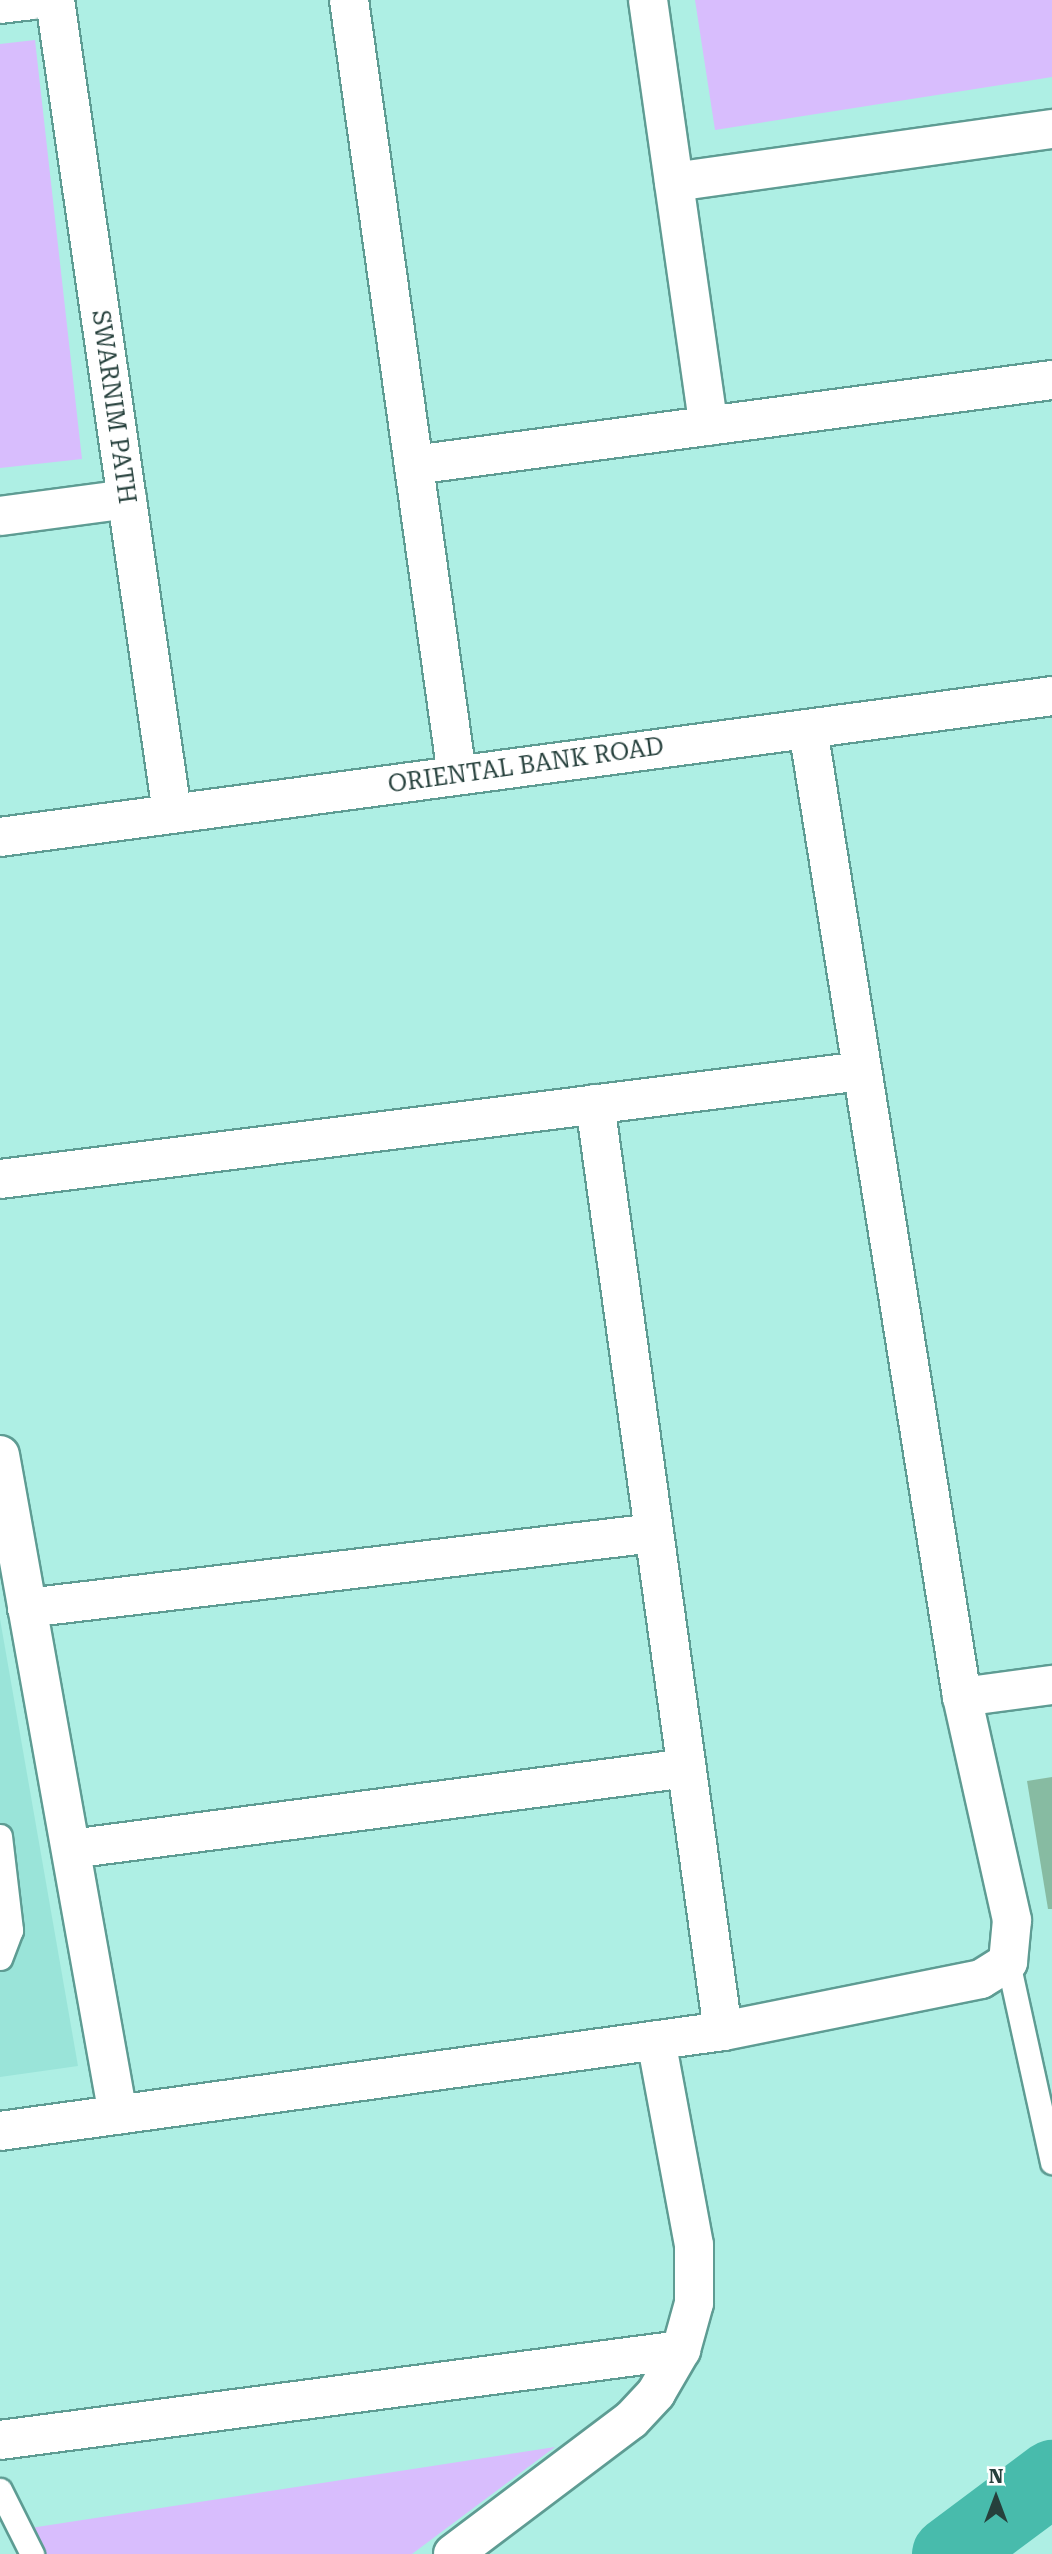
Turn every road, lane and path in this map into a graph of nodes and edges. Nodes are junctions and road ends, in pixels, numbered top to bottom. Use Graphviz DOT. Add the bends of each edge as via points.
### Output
graph roads {
  1 [pos="32,0"];
  2 [pos="55,0"];
  3 [pos="349,0"];
  4 [pos="648,0"];
  5 [pos="0,4"];
  6 [pos="1052,129"];
  7 [pos="674,182"];
  8 [pos="1052,380"];
  9 [pos="709,426"];
  10 [pos="414,465"];
  11 [pos="127,499"];
  12 [pos="0,516"];
  13 [pos="1052,696"];
  14 [pos="808,729"];
  15 [pos="457,775"];
  16 [pos="172,813"];
  17 [pos="0,837"];
  18 [pos="862,1071"];
  19 [pos="595,1104"];
  20 [pos="0,1180"];
  21 [pos="0,1455"];
  22 [pos="654,1533"];
  23 [pos="27,1608"];
  24 [pos="1052,1685"];
  25 [pos="962,1697"];
  26 [pos="687,1768"];
  27 [pos="0,1836"];
  28 [pos="71,1850"];
  29 [pos="0,1958"];
  30 [pos="1008,1962"];
  31 [pos="723,2031"];
  32 [pos="656,2040"];
  33 [pos="118,2115"];
  34 [pos="0,2131"];
  35 [pos="1052,2162"];
  36 [pos="681,2350"];
  37 [pos="0,2440"];
  38 [pos="0,2490"];
  39 [pos="32,2554"];
  40 [pos="453,2554"];
  1 -- 5 [label="street"];
  2 -- 11 [label="street, SWARNIM PATH"];
  3 -- 10 [label="street"];
  4 -- 7 [label="street"];
  6 -- 7 [label="street"];
  7 -- 9 [label="street"];
  8 -- 9 [label="street"];
  9 -- 10 [label="street"];
  10 -- 15 [label="street"];
  11 -- 12 [label="street"];
  11 -- 16 [label="street, SWARNIM PATH"];
  13 -- 14 [label="street, ORIENTAL BANK ROAD"];
  14 -- 15 [label="street, ORIENTAL BANK ROAD"];
  14 -- 18 [label="street"];
  15 -- 16 [label="street, ORIENTAL BANK ROAD"];
  16 -- 17 [label="street, ORIENTAL BANK ROAD"];
  18 -- 19 [label="street"];
  18 -- 25 [label="street"];
  19 -- 20 [label="street"];
  19 -- 22 [label="street"];
  21 -- 23 [label="street"];
  22 -- 23 [label="street"];
  22 -- 26 [label="street"];
  23 -- 28 [label="street"];
  24 -- 25 [label="street"];
  25 -- 30 [label="street" via="1012,1920"];
  26 -- 28 [label="street"];
  26 -- 31 [label="street"];
  27 -- 29 [label="lane" via="11,1930"];
  28 -- 33 [label="street"];
  30 -- 31 [label="street" via="981,1979"];
  30 -- 35 [label="lane"];
  31 -- 32 [label="street"];
  32 -- 33 [label="street"];
  32 -- 36 [label="street" via="694,2245 694,2303"];
  33 -- 34 [label="street"];
  36 -- 37 [label="street"];
  36 -- 40 [label="street" via="656,2393 631,2420"];
  38 -- 39 [label="lane"];
}
